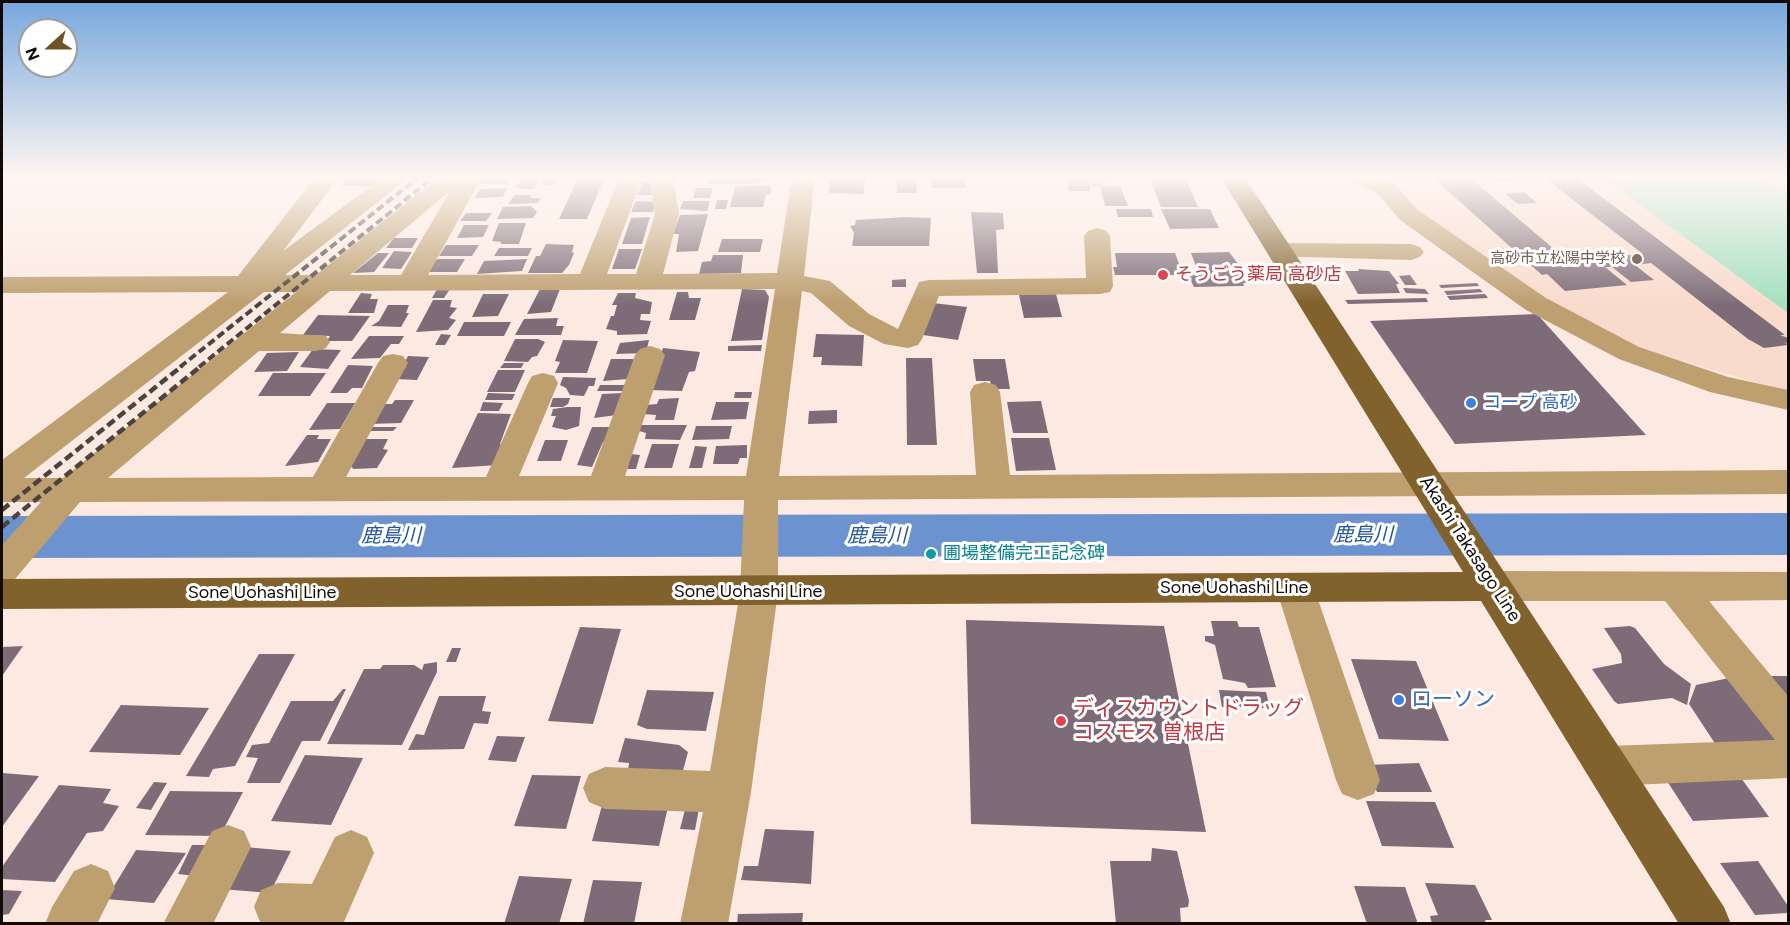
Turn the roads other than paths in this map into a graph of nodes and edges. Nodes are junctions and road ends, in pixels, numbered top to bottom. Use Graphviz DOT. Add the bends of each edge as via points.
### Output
graph roads {
  1 [pos="294,219"];
  2 [pos="342,219"];
  3 [pos="401,219"];
  4 [pos="446,219"];
  5 [pos="615,219"];
  6 [pos="666,219"];
  7 [pos="798,219"];
  8 [pos="1260,219"];
  9 [pos="1415,219"];
  10 [pos="1098,236"];
  11 [pos="1280,251"];
  12 [pos="1411,252"];
  13 [pos="790,281"];
  14 [pos="591,282"];
  15 [pos="647,282"];
  16 [pos="322,284"];
  17 [pos="409,284"];
  18 [pos="2,285"];
  19 [pos="254,285"];
  20 [pos="251,342"];
  21 [pos="316,342"];
  22 [pos="650,355"];
  23 [pos="393,363"];
  24 [pos="543,382"];
  25 [pos="985,392"];
  26 [pos="1788,400"];
  27 [pos="1788,482"];
  28 [pos="2,486"];
  29 [pos="994,487"];
  30 [pos="604,488"];
  31 [pos="761,488"];
  32 [pos="323,489"];
  33 [pos="497,489"];
  34 [pos="1437,498"];
  35 [pos="61,502"];
  36 [pos="1485,572"];
  37 [pos="4,575"];
  38 [pos="1675,586"];
  39 [pos="1788,586"];
  40 [pos="1295,588"];
  41 [pos="759,592"];
  42 [pos="1788,726"];
  43 [pos="1788,759"];
  44 [pos="1608,766"];
  45 [pos="1358,780"];
  46 [pos="605,788"];
  47 [pos="729,792"];
  48 [pos="228,847"];
  49 [pos="351,853"];
  50 [pos="307,913"];
  51 [pos="187,924"];
  52 [pos="704,924"];
  53 [pos="1707,924"];
  1 -- 19 [label="street" via="251,274"];
  2 -- 19 [label="street"];
  3 -- 16 [label="street"];
  4 -- 17 [label="street"];
  5 -- 14 [label="street"];
  6 -- 15 [label="street"];
  7 -- 13 [label="street"];
  8 -- 11 [label="main road, Akashi Takasago Line"];
  9 -- 26 [label="street" via="1536,304 1629,353 1721,385"];
  10 -- 13 [label="street" via="1100,286 929,288 908,339 894,338 859,320 820,287"];
  11 -- 12 [label="street"];
  11 -- 34 [label="main road, Akashi Takasago Line"];
  13 -- 15 [label="street"];
  13 -- 31 [label="street"];
  14 -- 15 [label="street"];
  14 -- 17 [label="street"];
  16 -- 17 [label="street"];
  16 -- 19 [label="street"];
  16 -- 20 [label="street"];
  18 -- 19 [label="street"];
  19 -- 28 [label="street"];
  20 -- 21 [label="street"];
  20 -- 35 [label="street"];
  22 -- 30 [label="street"];
  23 -- 32 [label="street"];
  24 -- 33 [label="street"];
  25 -- 29 [label="street"];
  27 -- 34 [label="street"];
  28 -- 35 [label="street"];
  29 -- 31 [label="street"];
  29 -- 34 [label="street"];
  30 -- 31 [label="street"];
  30 -- 33 [label="street"];
  31 -- 41 [label="street"];
  32 -- 33 [label="street"];
  32 -- 35 [label="street"];
  34 -- 36 [label="main road, Akashi Takasago Line"];
  35 -- 37 [label="street"];
  36 -- 38 [label="street"];
  36 -- 40 [label="main road, Sone Uohashi Line"];
  36 -- 44 [label="main road, Akashi Takasago Line"];
  37 -- 41 [label="main road, Sone Uohashi Line"];
  38 -- 39 [label="street"];
  38 -- 42 [label="street"];
  40 -- 41 [label="main road, Sone Uohashi Line"];
  40 -- 45 [label="street"];
  41 -- 47 [label="street"];
  43 -- 44 [label="street"];
  44 -- 53 [label="main road, Akashi Takasago Line"];
  46 -- 47 [label="street"];
  47 -- 52 [label="street"];
  48 -- 51 [label="street"];
  49 -- 50 [label="street"];
}
